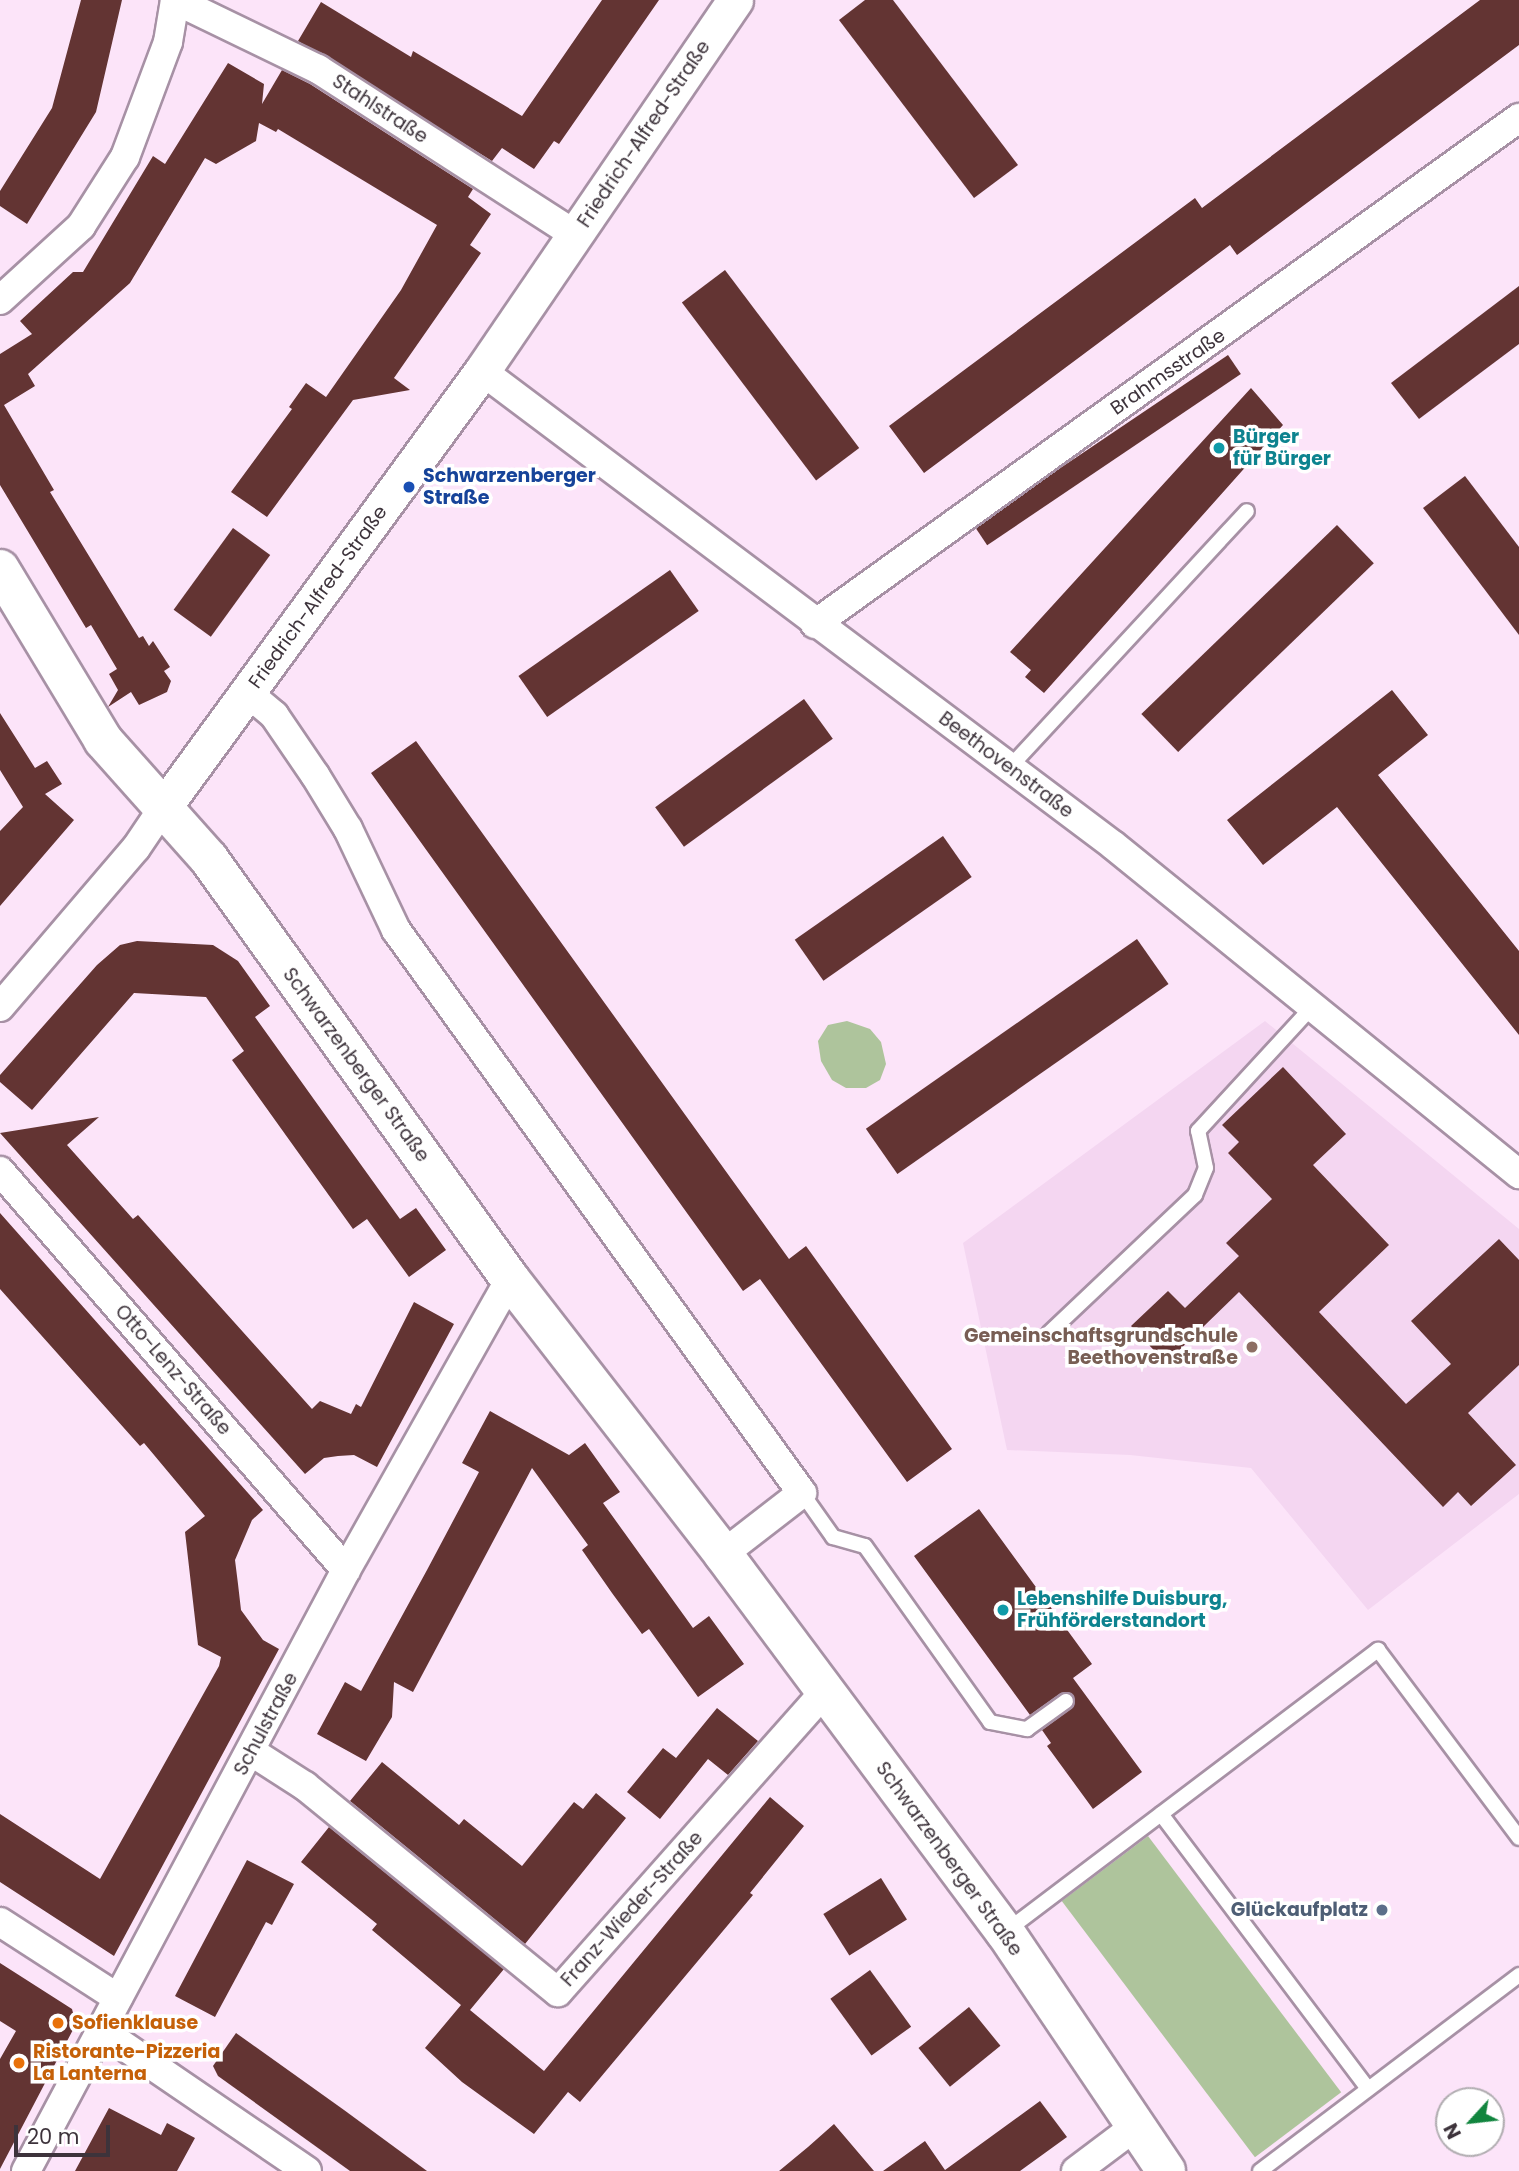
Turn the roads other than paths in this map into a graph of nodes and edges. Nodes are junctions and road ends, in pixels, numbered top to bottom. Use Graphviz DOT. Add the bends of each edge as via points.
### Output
graph roads {
  1 [pos="175,0"];
  2 [pos="735,0"];
  3 [pos="1519,118"];
  4 [pos="576,235"];
  5 [pos="0,300"];
  6 [pos="482,371"];
  7 [pos="1247,510"];
  8 [pos="0,569"];
  9 [pos="815,624"];
  10 [pos="249,694"];
  11 [pos="1009,768"];
  12 [pos="165,805"];
  13 [pos="1312,1006"];
  14 [pos="0,1007"];
  15 [pos="0,1171"];
  16 [pos="1519,1174"];
  17 [pos="510,1279"];
  18 [pos="1049,1333"];
  19 [pos="802,1493"];
  20 [pos="723,1554"];
  21 [pos="346,1570"];
  22 [pos="825,1692"];
  23 [pos="1066,1701"];
  24 [pos="252,1752"];
  25 [pos="1161,1814"];
  26 [pos="1519,1838"];
  27 [pos="0,1922"];
  28 [pos="1005,1932"];
  29 [pos="1519,1975"];
  30 [pos="118,1998"];
  31 [pos="102,2031"];
  32 [pos="1368,2089"];
  33 [pos="1136,2126"];
  34 [pos="26,2171"];
  35 [pos="307,2171"];
  36 [pos="1076,2171"];
  37 [pos="1166,2171"];
  38 [pos="1260,2171"];
  1 -- 4 [label="street, Stahlstraße" via="318,69"];
  1 -- 5 [label="street" via="168,41 125,157 81,226"];
  2 -- 4 [label="street, Friedrich-Alfred-Straße"];
  3 -- 9 [label="street, Brahmsstraße"];
  4 -- 6 [label="street, Friedrich-Alfred-Straße"];
  6 -- 9 [label="street, Beethovenstraße"];
  6 -- 10 [label="street, Friedrich-Alfred-Straße"];
  7 -- 11 [label="lane"];
  8 -- 12 [label="main road, Schwarzenberger Straße" via="103,740"];
  9 -- 11 [label="street, Beethovenstraße"];
  10 -- 12 [label="street, Friedrich-Alfred-Straße"];
  10 -- 19 [label="street" via="274,715 315,775 348,829 396,930"];
  11 -- 13 [label="street, Beethovenstraße" via="1113,845"];
  12 -- 14 [label="street, Friedrich-Alfred-Straße" via="130,856"];
  12 -- 17 [label="main road, Schwarzenberger Straße"];
  13 -- 16 [label="street, Beethovenstraße"];
  13 -- 18 [label="lane" via="1198,1131 1206,1168 1195,1195"];
  15 -- 21 [label="street, Otto-Lenz-Straße"];
  17 -- 20 [label="main road, Schwarzenberger Straße"];
  17 -- 21 [label="street, Schulstraße"];
  19 -- 20 [label="street"];
  19 -- 23 [label="lane" via="833,1537 865,1546 990,1722 1027,1729"];
  20 -- 22 [label="main road, Schwarzenberger Straße"];
  21 -- 24 [label="street, Schulstraße"];
  22 -- 24 [label="street, Franz-Wieder-Straße" via="558,1992 305,1786"];
  22 -- 28 [label="main road, Schwarzenberger Straße"];
  24 -- 30 [label="street, Schulstraße"];
  25 -- 26 [label="lane" via="1378,1650"];
  25 -- 28 [label="lane"];
  25 -- 32 [label="lane"];
  27 -- 30 [label="street"];
  28 -- 33 [label="main road, Schwarzenberger Straße"];
  29 -- 32 [label="lane"];
  30 -- 31 [label="street, Schulstraße"];
  31 -- 34 [label="street, Schulstraße"];
  31 -- 35 [label="street"];
  32 -- 38 [label="lane"];
  33 -- 36 [label="street"];
  33 -- 37 [label="main road, Schwarzenberger Straße"];
}
